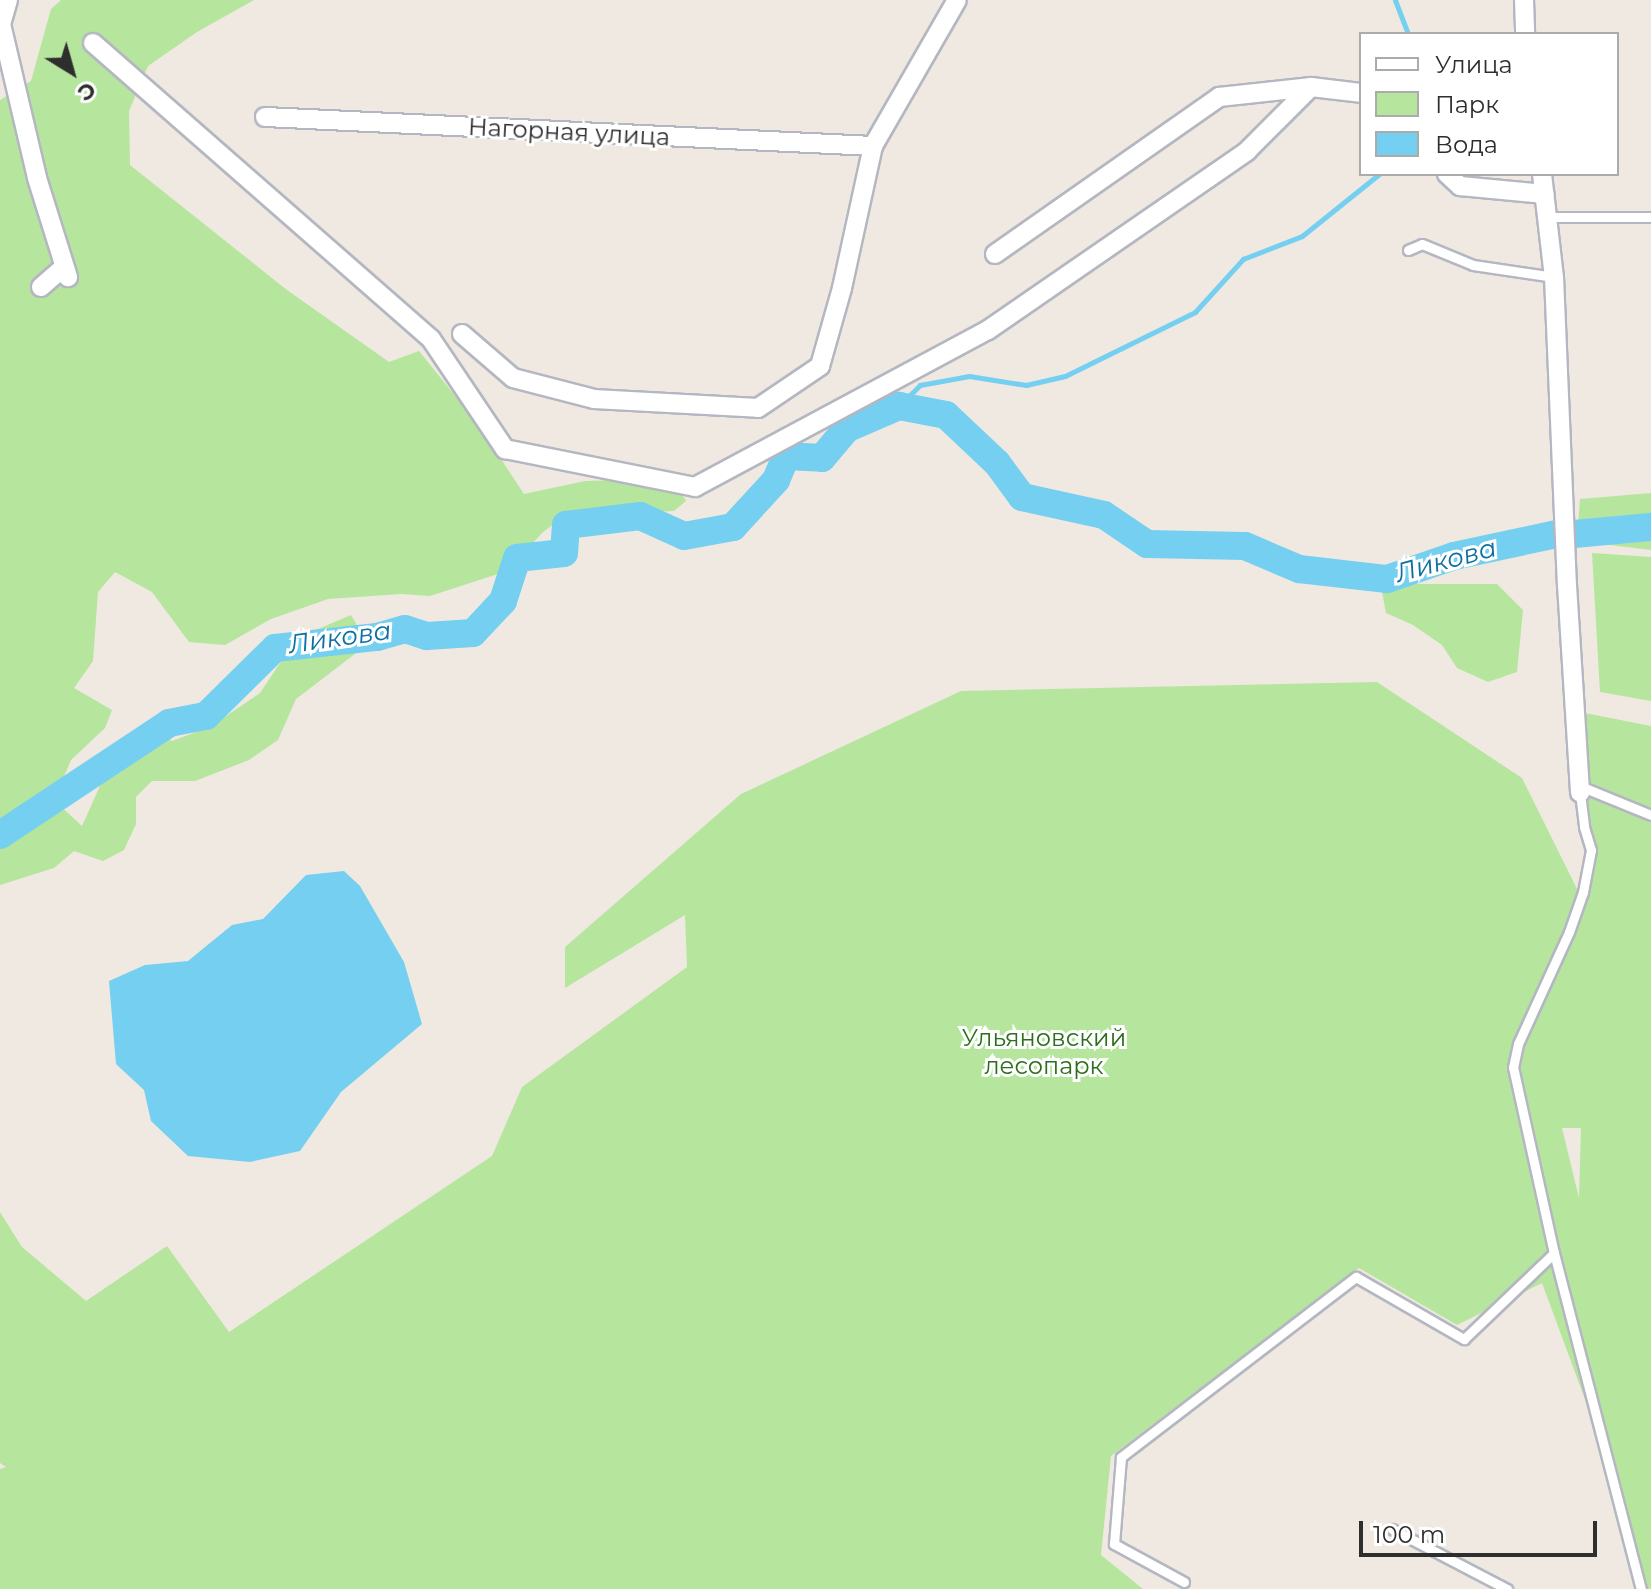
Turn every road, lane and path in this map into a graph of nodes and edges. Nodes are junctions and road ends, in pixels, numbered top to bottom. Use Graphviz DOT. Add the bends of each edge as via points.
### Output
graph roads {
  1 [pos="8,0"];
  2 [pos="957,0"];
  3 [pos="1524,0"];
  4 [pos="1525,32"];
  5 [pos="93,43"];
  6 [pos="1311,87"];
  7 [pos="1359,93"];
  8 [pos="265,117"];
  9 [pos="873,146"];
  10 [pos="1449,176"];
  11 [pos="1542,176"];
  12 [pos="1545,194"];
  13 [pos="1550,217"];
  14 [pos="1651,217"];
  15 [pos="1408,250"];
  16 [pos="995,254"];
  17 [pos="1554,277"];
  18 [pos="41,287"];
  19 [pos="462,334"];
  20 [pos="1580,789"];
  21 [pos="1651,815"];
  22 [pos="1554,1253"];
  23 [pos="1392,1529"];
  24 [pos="1184,1582"];
  25 [pos="1507,1589"];
  26 [pos="1641,1589"];
  1 -- 18 [label="street" via="1,24 37,178 66,272"];
  2 -- 9 [label="street"];
  3 -- 4 [label="street"];
  5 -- 6 [label="street" via="431,339 505,449 695,487 988,330 1247,151"];
  6 -- 7 [label="street"];
  6 -- 16 [label="street" via="1219,97"];
  8 -- 9 [label="street, Нагорная улица"];
  9 -- 19 [label="street" via="820,366 758,408 594,399 513,378"];
  10 -- 12 [label="street" via="1460,186"];
  11 -- 12 [label="street"];
  12 -- 13 [label="street"];
  13 -- 14 [label="lane"];
  13 -- 17 [label="street"];
  15 -- 17 [label="lane" via="1422,244 1473,265"];
  17 -- 20 [label="street"];
  20 -- 21 [label="lane"];
  20 -- 22 [label="lane" via="1591,850 1583,892 1513,1067"];
  22 -- 24 [label="lane" via="1464,1339 1356,1277 1121,1457 1114,1544"];
  22 -- 26 [label="lane"];
  23 -- 25 [label="lane"];
}
